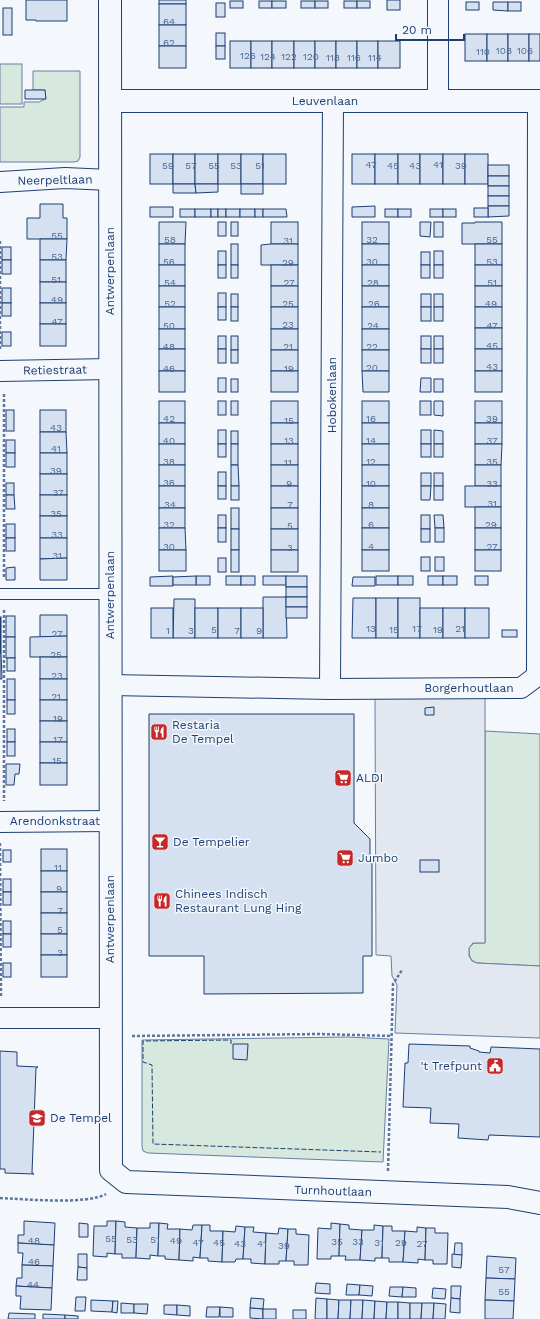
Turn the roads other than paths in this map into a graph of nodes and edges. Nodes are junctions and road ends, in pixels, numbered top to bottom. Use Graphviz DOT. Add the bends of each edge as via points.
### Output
graph roads {
  1 [pos="110,0"];
  2 [pos="438,0"];
  3 [pos="110,101"];
  4 [pos="333,101"];
  5 [pos="438,101"];
  6 [pos="539,101"];
  7 [pos="110,180"];
  8 [pos="0,182"];
  9 [pos="538,319"];
  10 [pos="110,369"];
  11 [pos="0,371"];
  12 [pos="0,594"];
  13 [pos="110,594"];
  14 [pos="110,685"];
  15 [pos="330,688"];
  16 [pos="110,821"];
  17 [pos="0,822"];
  18 [pos="0,1018"];
  19 [pos="110,1018"];
  20 [pos="126,1182"];
  21 [pos="540,1203"];
  1 -- 3 [label="street, Antwerpenlaan"];
  2 -- 5 [label="street"];
  3 -- 4 [label="street, Leuvenlaan"];
  3 -- 7 [label="street, Antwerpenlaan"];
  4 -- 5 [label="street, Leuvenlaan"];
  4 -- 15 [label="street, Hobokenlaan"];
  5 -- 6 [label="street, Leuvenlaan"];
  6 -- 9 [label="street, Borgerhoutlaan"];
  7 -- 8 [label="street, Neerpeltlaan" via="65,178"];
  7 -- 10 [label="street, Antwerpenlaan"];
  9 -- 15 [label="street, Borgerhoutlaan" via="537,676 521,688"];
  10 -- 11 [label="street, Retiestraat"];
  10 -- 13 [label="street, Antwerpenlaan"];
  12 -- 13 [label="lane"];
  13 -- 14 [label="street, Antwerpenlaan"];
  14 -- 15 [label="street, Borgerhoutlaan"];
  14 -- 16 [label="street, Antwerpenlaan"];
  16 -- 17 [label="street, Arendonkstraat"];
  16 -- 19 [label="street, Antwerpenlaan"];
  18 -- 19 [label="street"];
  19 -- 20 [label="street, Antwerpenlaan" via="111,1170"];
  20 -- 21 [label="street, Turnhoutlaan" via="508,1197"];
}
